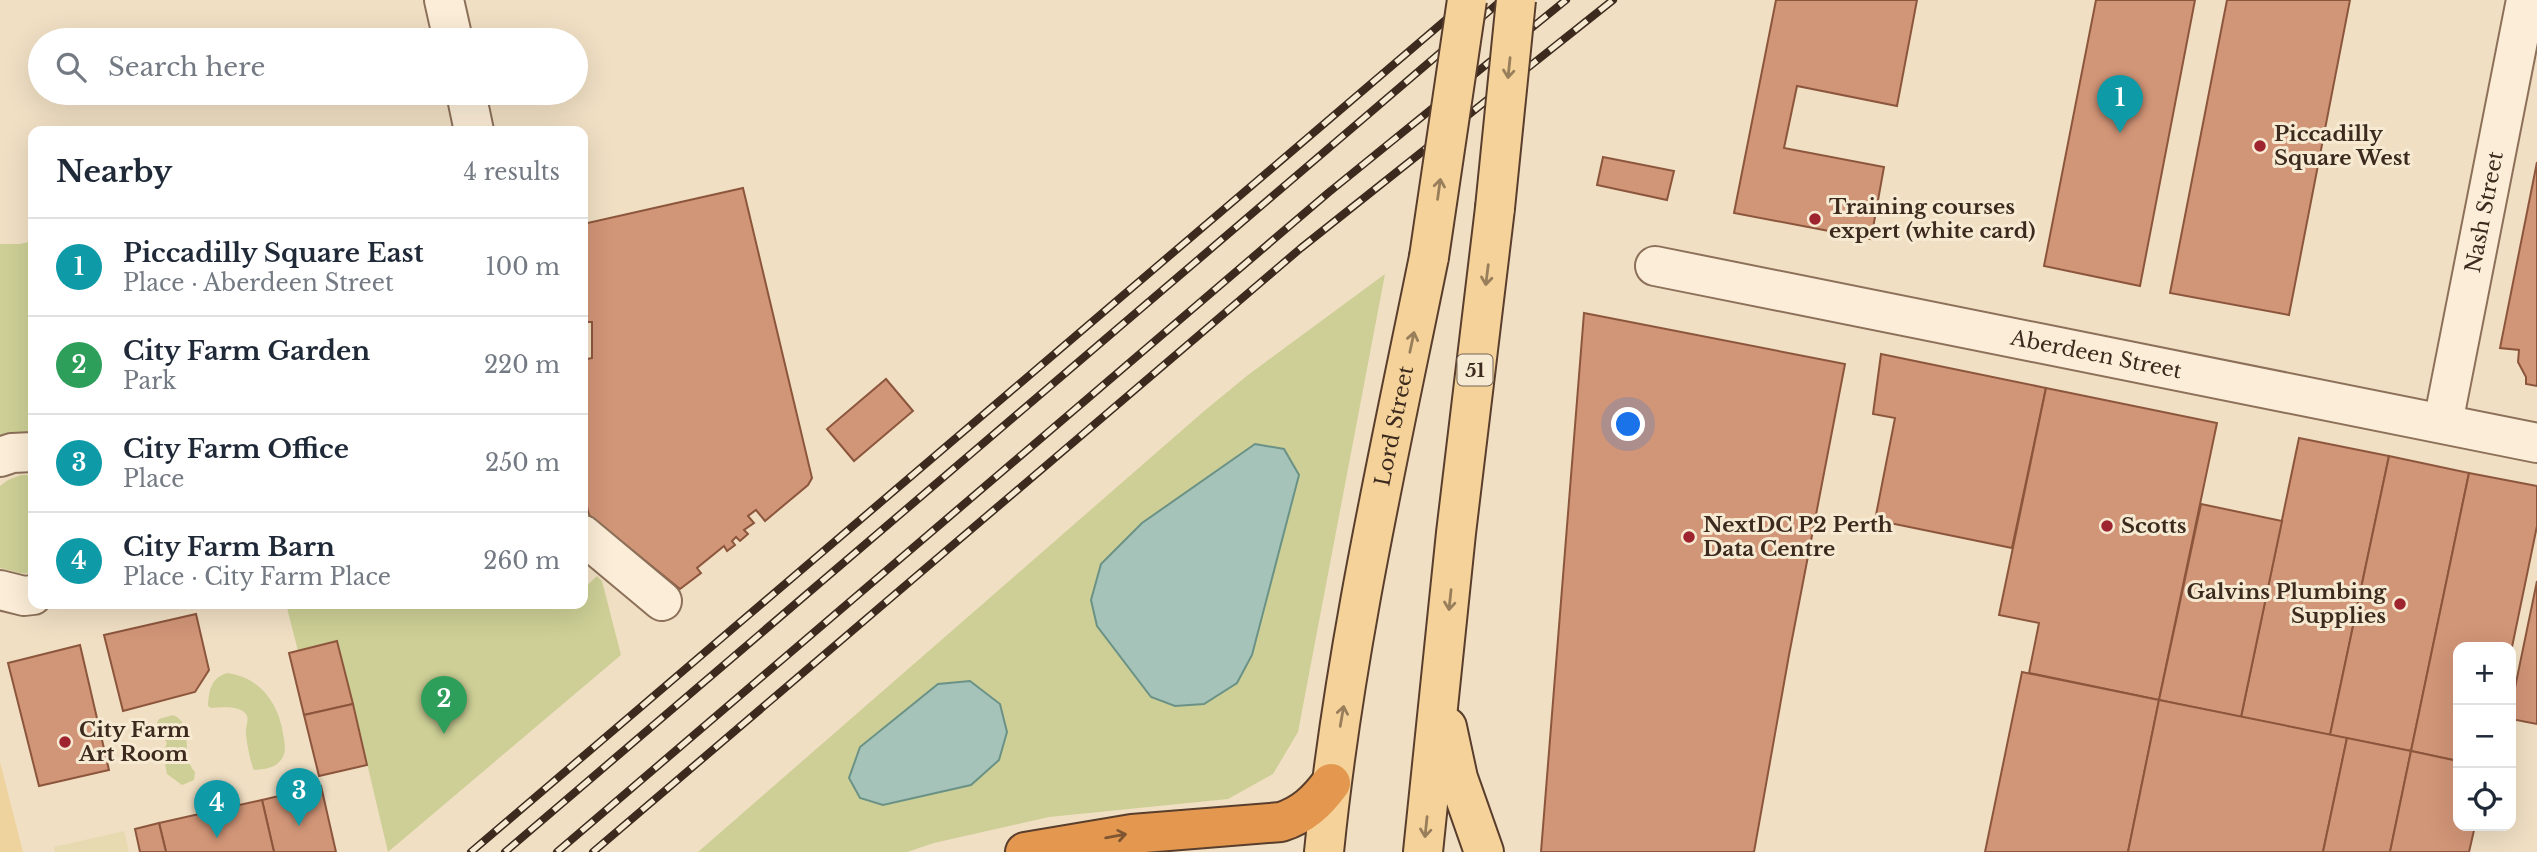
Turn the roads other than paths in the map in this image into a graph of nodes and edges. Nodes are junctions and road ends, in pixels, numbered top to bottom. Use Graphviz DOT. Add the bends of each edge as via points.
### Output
graph roads {
  1 [pos="444,0"];
  2 [pos="1467,0"];
  3 [pos="1516,0"];
  4 [pos="2526,0"];
  5 [pos="450,28"];
  6 [pos="469,105"];
  7 [pos="473,126"];
  8 [pos="1655,267"];
  9 [pos="2443,423"];
  10 [pos="2537,443"];
  11 [pos="28,452"];
  12 [pos="0,457"];
  13 [pos="588,539"];
  14 [pos="0,590"];
  15 [pos="28,596"];
  16 [pos="662,601"];
  17 [pos="1440,698"];
  18 [pos="1331,783"];
  19 [pos="1025,852"];
  20 [pos="1324,852"];
  21 [pos="1423,852"];
  22 [pos="1484,852"];
  1 -- 5 [label="street"];
  18 -- 2 [label="main road, Lord Street, one-way, bridge" via="1374,529 1429,257"];
  3 -- 17 [label="main road, 51, one-way, bridge"];
  4 -- 9 [label="street, Nash Street"];
  6 -- 7 [label="street"];
  8 -- 9 [label="street, Aberdeen Street"];
  9 -- 10 [label="street, Aberdeen Street"];
  11 -- 12 [label="street"];
  13 -- 16 [label="street"];
  14 -- 15 [label="street"];
  17 -- 21 [label="main road, 51, one-way"];
  17 -- 22 [label="main road" via="1458,778"];
  19 -- 18 [label="highway, one-way" via="1132,834 1280,822 1309,808"];
  18 -- 20 [label="main road, Lord Street"];
}
